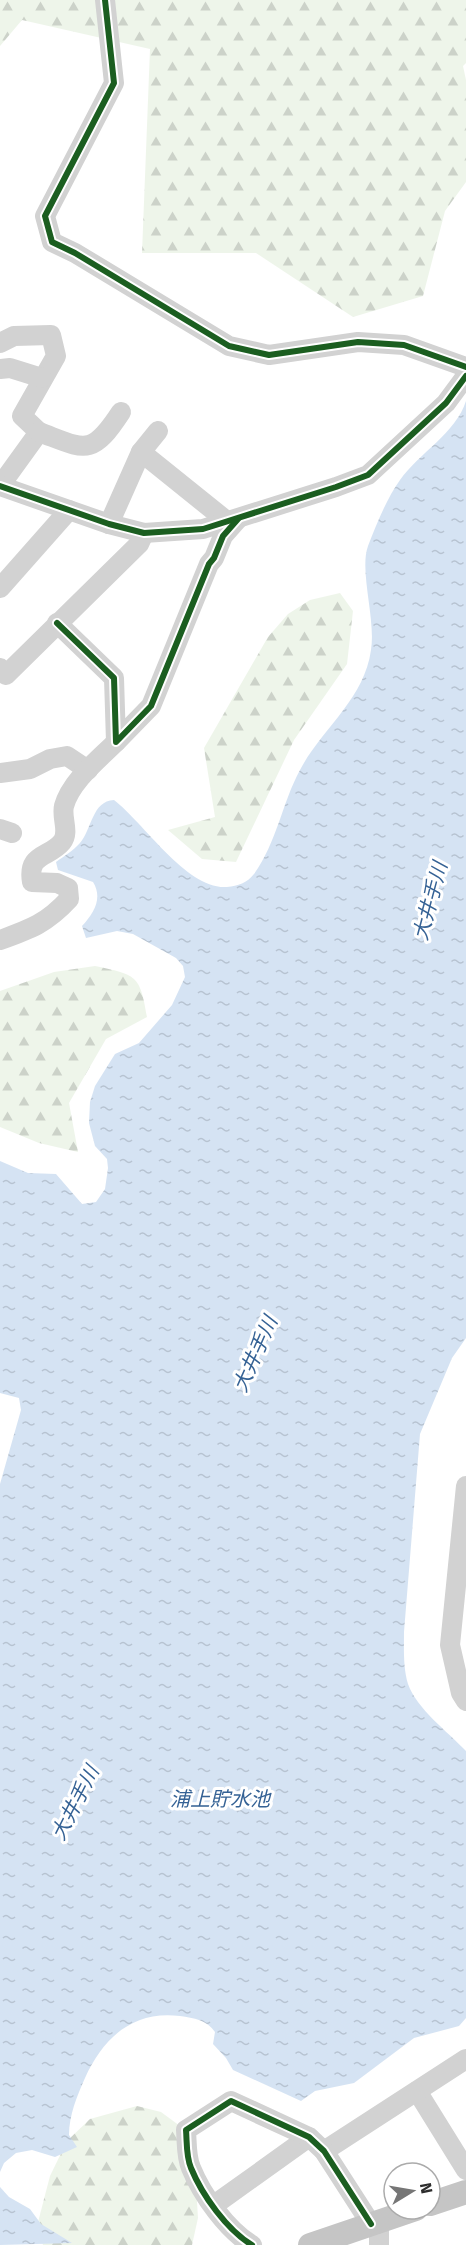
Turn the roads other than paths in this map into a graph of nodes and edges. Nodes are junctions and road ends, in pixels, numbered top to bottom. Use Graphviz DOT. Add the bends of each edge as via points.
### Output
graph roads {
  1 [pos="105,0"];
  2 [pos="0,343"];
  3 [pos="466,368"];
  4 [pos="0,369"];
  5 [pos="466,376"];
  6 [pos="42,378"];
  7 [pos="121,412"];
  8 [pos="158,431"];
  9 [pos="39,432"];
  10 [pos="141,452"];
  11 [pos="0,486"];
  12 [pos="69,510"];
  13 [pos="233,520"];
  14 [pos="109,524"];
  15 [pos="144,533"];
  16 [pos="0,588"];
  17 [pos="57,623"];
  18 [pos="0,668"];
  19 [pos="116,742"];
  20 [pos="88,770"];
  21 [pos="0,773"];
  22 [pos="0,939"];
  23 [pos="466,1486"];
  24 [pos="466,1701"];
  25 [pos="466,2059"];
  26 [pos="417,2091"];
  27 [pos="309,2137"];
  28 [pos="324,2151"];
  29 [pos="466,2170"];
  30 [pos="466,2192"];
  31 [pos="442,2200"];
  32 [pos="214,2205"];
  33 [pos="393,2221"];
  34 [pos="376,2230"];
  35 [pos="252,2245"];
  36 [pos="310,2245"];
  1 -- 3 [label="street" via="114,83 45,216 52,242 229,346 269,355 358,342 404,345"];
  2 -- 6 [label="street" via="14,336 51,335 56,356"];
  4 -- 6 [label="street" via="10,368"];
  5 -- 13 [label="street" via="446,403 368,475"];
  6 -- 9 [label="street" via="22,416"];
  7 -- 9 [label="street" via="109,432 89,446 80,448"];
  8 -- 10 [label="street"];
  9 -- 11 [label="street"];
  10 -- 13 [label="street"];
  10 -- 14 [label="street"];
  11 -- 12 [label="street"];
  12 -- 14 [label="street"];
  12 -- 16 [label="street"];
  13 -- 15 [label="street" via="187,531"];
  13 -- 19 [label="street" via="209,564 151,706"];
  14 -- 15 [label="street"];
  15 -- 17 [label="street" via="139,544"];
  17 -- 18 [label="street" via="6,675"];
  17 -- 19 [label="street" via="114,678"];
  19 -- 20 [label="street"];
  20 -- 21 [label="street" via="67,756 30,769"];
  20 -- 22 [label="street" via="63,807 62,843 37,858 30,872 32,882 57,883 68,888 69,899 52,917 34,928"];
  23 -- 24 [label="street" via="450,1645"];
  25 -- 26 [label="street"];
  26 -- 28 [label="street"];
  26 -- 29 [label="street"];
  27 -- 28 [label="street"];
  27 -- 32 [label="street"];
  27 -- 32 [label="street" via="231,2101 186,2130 190,2167"];
  28 -- 34 [label="street"];
  30 -- 31 [label="main road"];
  32 -- 35 [label="street" via="222,2219"];
  33 -- 34 [label="main road"];
  34 -- 36 [label="main road"];
}
